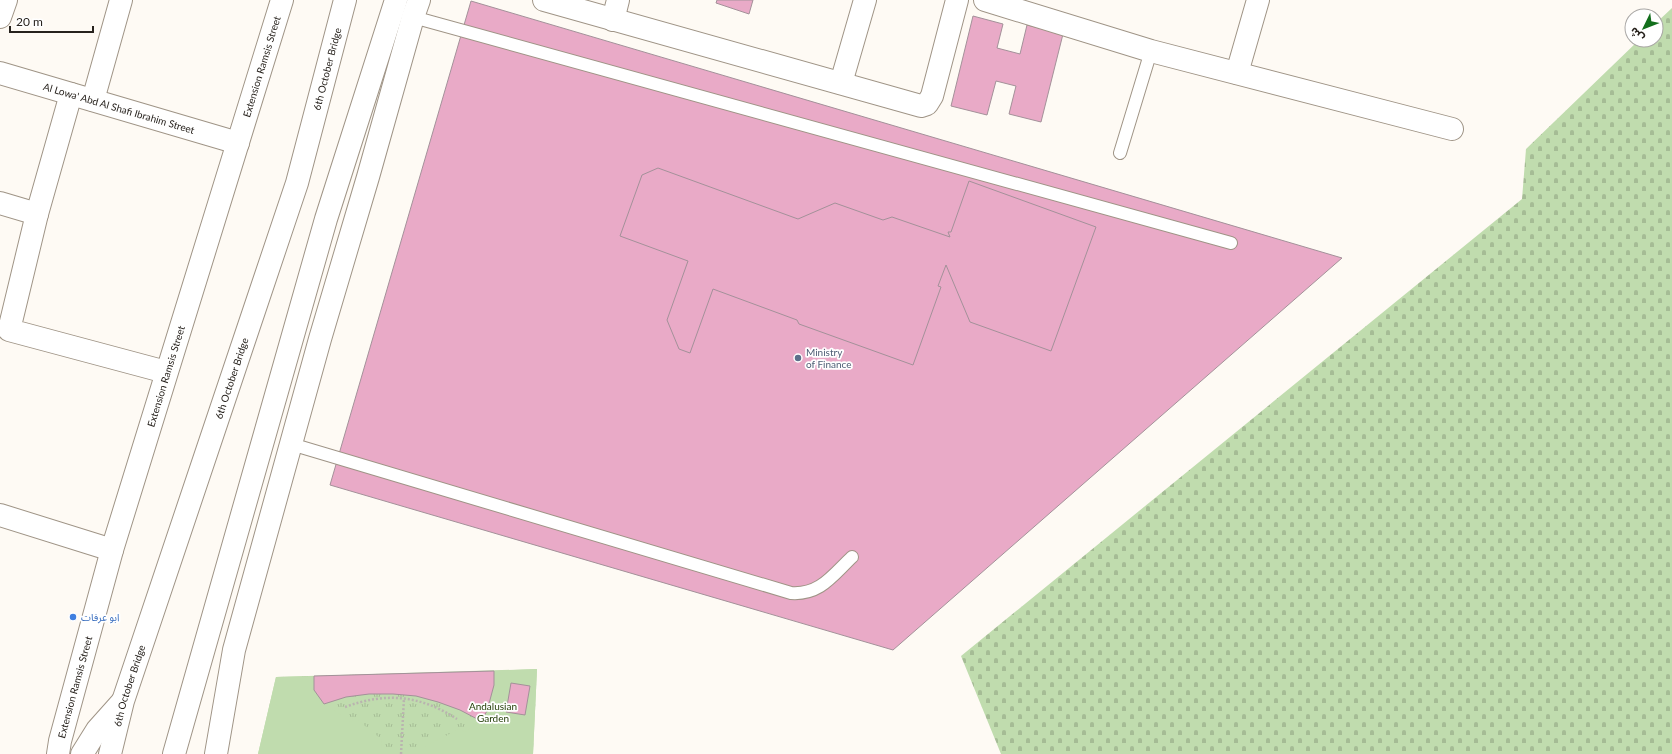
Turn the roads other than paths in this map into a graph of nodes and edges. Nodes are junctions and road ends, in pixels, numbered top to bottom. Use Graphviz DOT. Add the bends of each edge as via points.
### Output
graph roads {
  1 [pos="6,0"];
  2 [pos="121,0"];
  3 [pos="282,0"];
  4 [pos="345,0"];
  5 [pos="396,0"];
  6 [pos="544,0"];
  7 [pos="865,0"];
  8 [pos="957,0"];
  9 [pos="985,0"];
  10 [pos="1258,0"];
  11 [pos="416,9"];
  12 [pos="616,10"];
  13 [pos="0,17"];
  14 [pos="1151,51"];
  15 [pos="0,73"];
  16 [pos="1237,73"];
  17 [pos="841,83"];
  18 [pos="71,94"];
  19 [pos="93,100"];
  20 [pos="1452,130"];
  21 [pos="238,143"];
  22 [pos="1120,153"];
  23 [pos="0,203"];
  24 [pos="37,214"];
  25 [pos="1231,244"];
  26 [pos="5,328"];
  27 [pos="166,372"];
  28 [pos="291,444"];
  29 [pos="0,515"];
  30 [pos="112,550"];
  31 [pos="852,557"];
  32 [pos="123,701"];
  33 [pos="58,754"];
  34 [pos="82,754"];
  35 [pos="110,754"];
  36 [pos="174,754"];
  37 [pos="216,754"];
  1 -- 13 [label="main road"];
  2 -- 19 [label="main road"];
  3 -- 21 [label="main road, Extension Ramsis Street"];
  4 -- 32 [label="main road, 6th October Bridge" via="297,183"];
  5 -- 36 [label="main road" via="326,219"];
  6 -- 12 [label="main road"];
  7 -- 17 [label="main road"];
  8 -- 17 [label="main road" via="932,96 927,104 921,106"];
  9 -- 14 [label="main road"];
  10 -- 16 [label="main road"];
  11 -- 25 [label="lane"];
  11 -- 28 [label="main road"];
  12 -- 17 [label="main road"];
  14 -- 16 [label="main road"];
  14 -- 22 [label="lane"];
  15 -- 18 [label="main road, Al Lowa' Abd Al Shafi Ibrahim Street"];
  16 -- 20 [label="main road"];
  18 -- 19 [label="main road, Al Lowa' Abd Al Shafi Ibrahim Street"];
  18 -- 24 [label="main road"];
  19 -- 21 [label="main road, Al Lowa' Abd Al Shafi Ibrahim Street"];
  21 -- 27 [label="main road, Extension Ramsis Street"];
  23 -- 24 [label="main road"];
  24 -- 26 [label="main road"];
  26 -- 27 [label="main road"];
  27 -- 30 [label="main road, Extension Ramsis Street"];
  28 -- 31 [label="lane" via="791,593 803,594 822,586"];
  28 -- 37 [label="main road" via="234,650"];
  29 -- 30 [label="main road"];
  30 -- 33 [label="main road, Extension Ramsis Street"];
  32 -- 34 [label="main road" via="97,730"];
  32 -- 35 [label="main road, 6th October Bridge"];
}
